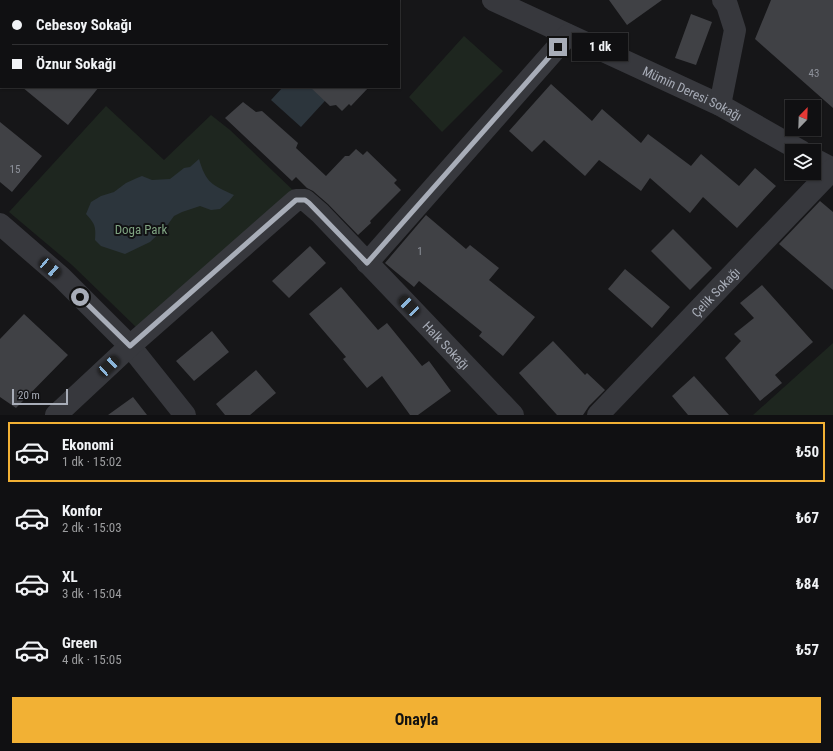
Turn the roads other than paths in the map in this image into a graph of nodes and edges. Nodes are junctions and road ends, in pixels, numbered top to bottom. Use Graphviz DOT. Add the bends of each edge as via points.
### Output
graph roads {
  1 [pos="493,0"];
  2 [pos="723,0"];
  3 [pos="568,35"];
  4 [pos="720,105"];
  5 [pos="789,144"];
  6 [pos="821,163"];
  7 [pos="833,169"];
  8 [pos="0,224"];
  9 [pos="367,263"];
  10 [pos="130,346"];
  11 [pos="56,415"];
  12 [pos="185,415"];
  13 [pos="513,415"];
  14 [pos="598,415"];
  1 -- 3 [label="street, Mümin Deresi Sokağı"];
  2 -- 4 [label="street" via="735,30"];
  3 -- 4 [label="street, Mümin Deresi Sokağı"];
  3 -- 9 [label="street"];
  4 -- 5 [label="street, Mümin Deresi Sokağı"];
  6 -- 7 [label="street"];
  7 -- 14 [label="street, Çelik Sokağı"];
  8 -- 10 [label="street" via="61,277"];
  9 -- 10 [label="street, Halk Sokağı" via="309,203 305,200 296,200"];
  9 -- 13 [label="street, Halk Sokağı"];
  10 -- 11 [label="street"];
  10 -- 12 [label="street"];
}
